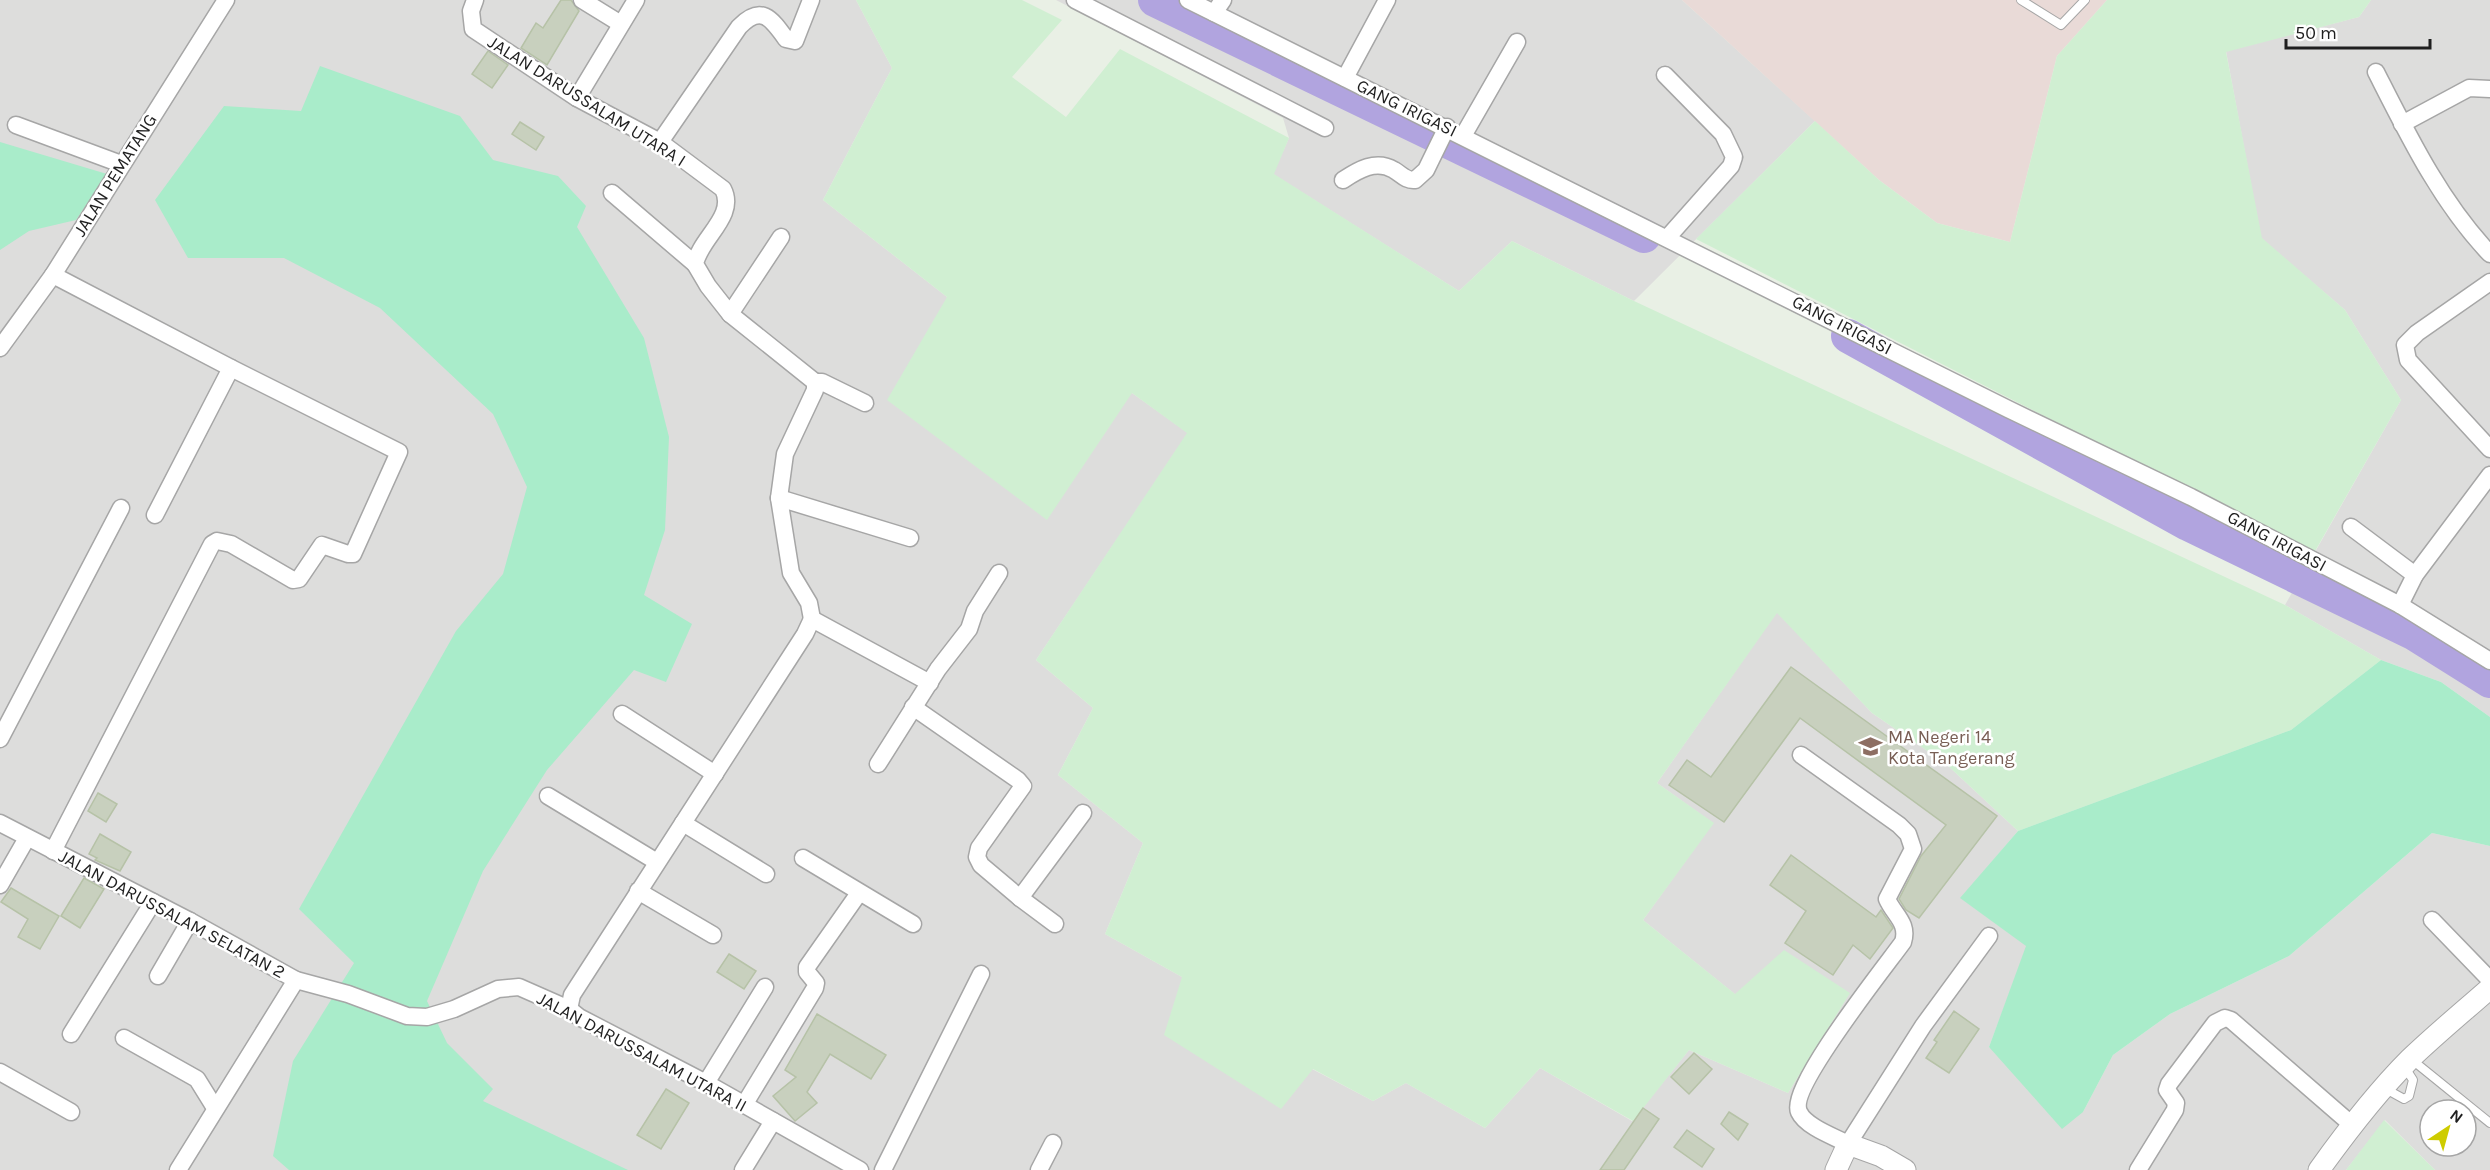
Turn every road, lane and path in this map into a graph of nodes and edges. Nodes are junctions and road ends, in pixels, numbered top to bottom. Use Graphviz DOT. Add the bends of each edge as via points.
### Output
graph roads {
  1 [pos="226,0"];
  2 [pos="475,0"];
  3 [pos="636,0"];
  4 [pos="811,0"];
  5 [pos="1075,0"];
  6 [pos="1188,0"];
  7 [pos="1387,0"];
  8 [pos="2022,0"];
  9 [pos="2085,0"];
  10 [pos="586,1"];
  11 [pos="1218,6"];
  12 [pos="621,24"];
  13 [pos="1518,42"];
  14 [pos="2376,72"];
  15 [pos="1665,75"];
  16 [pos="1345,78"];
  17 [pos="2490,89"];
  18 [pos="577,98"];
  19 [pos="2402,124"];
  20 [pos="16,125"];
  21 [pos="1325,128"];
  22 [pos="1445,130"];
  23 [pos="1463,136"];
  24 [pos="660,142"];
  25 [pos="121,164"];
  26 [pos="1343,180"];
  27 [pos="612,193"];
  28 [pos="781,237"];
  29 [pos="1668,237"];
  30 [pos="2490,254"];
  31 [pos="695,264"];
  32 [pos="53,275"];
  33 [pos="2490,282"];
  34 [pos="730,314"];
  35 [pos="0,348"];
  36 [pos="231,368"];
  37 [pos="815,382"];
  38 [pos="865,403"];
  39 [pos="2490,449"];
  40 [pos="2490,475"];
  41 [pos="779,498"];
  42 [pos="121,508"];
  43 [pos="155,514"];
  44 [pos="2351,527"];
  45 [pos="910,538"];
  46 [pos="999,573"];
  47 [pos="2415,574"];
  48 [pos="2400,605"];
  49 [pos="812,619"];
  50 [pos="2490,661"];
  51 [pos="930,683"];
  52 [pos="914,707"];
  53 [pos="622,714"];
  54 [pos="0,738"];
  55 [pos="1801,755"];
  56 [pos="878,764"];
  57 [pos="715,774"];
  58 [pos="548,796"];
  59 [pos="1083,813"];
  60 [pos="683,823"];
  61 [pos="0,824"];
  62 [pos="27,838"];
  63 [pos="52,851"];
  64 [pos="803,858"];
  65 [pos="657,862"];
  66 [pos="766,874"];
  67 [pos="0,885"];
  68 [pos="638,891"];
  69 [pos="859,892"];
  70 [pos="1020,898"];
  71 [pos="153,902"];
  72 [pos="2432,920"];
  73 [pos="190,921"];
  74 [pos="913,924"];
  75 [pos="1055,924"];
  76 [pos="714,935"];
  77 [pos="1989,936"];
  78 [pos="981,974"];
  79 [pos="158,976"];
  80 [pos="297,980"];
  81 [pos="2490,980"];
  82 [pos="765,987"];
  83 [pos="2490,988"];
  84 [pos="348,994"];
  85 [pos="569,1009"];
  86 [pos="71,1034"];
  87 [pos="124,1038"];
  88 [pos="2407,1062"];
  89 [pos="0,1072"];
  90 [pos="706,1083"];
  91 [pos="744,1104"];
  92 [pos="215,1108"];
  93 [pos="71,1112"];
  94 [pos="773,1121"];
  95 [pos="2490,1123"];
  96 [pos="2351,1124"];
  97 [pos="1053,1143"];
  98 [pos="1848,1144"];
  99 [pos="2327,1167"];
  100 [pos="178,1170"];
  101 [pos="742,1170"];
  102 [pos="860,1170"];
  103 [pos="883,1170"];
  104 [pos="1039,1170"];
  105 [pos="1836,1170"];
  106 [pos="1905,1170"];
  107 [pos="2138,1170"];
  1 -- 25 [label="street, JALAN PEMATANG"];
  2 -- 18 [label="street, JALAN DARUSSALAM UTARA I" via="471,11 473,29"];
  3 -- 12 [label="street"];
  4 -- 24 [label="street" via="795,41 786,39 773,20 749,16"];
  5 -- 21 [label="street"];
  6 -- 11 [label="street, GANG IRIGASI"];
  7 -- 16 [label="street"];
  8 -- 9 [label="lane" via="2061,26"];
  10 -- 12 [label="street"];
  11 -- 16 [label="street, GANG IRIGASI"];
  12 -- 18 [label="street"];
  13 -- 23 [label="street"];
  14 -- 19 [label="street"];
  15 -- 29 [label="street" via="1723,134 1734,156 1731,166"];
  16 -- 22 [label="street, GANG IRIGASI"];
  17 -- 19 [label="street" via="2469,88"];
  18 -- 24 [label="street, JALAN DARUSSALAM UTARA I"];
  19 -- 30 [label="street" via="2474,238"];
  20 -- 25 [label="street"];
  22 -- 23 [label="street, GANG IRIGASI"];
  22 -- 26 [label="street" via="1426,170 1415,180 1404,178 1385,165 1365,168"];
  23 -- 29 [label="street, GANG IRIGASI"];
  24 -- 31 [label="street, JALAN DARUSSALAM UTARA I" via="723,189 728,199 727,208 697,254"];
  25 -- 32 [label="street, JALAN PEMATANG"];
  27 -- 31 [label="street"];
  28 -- 34 [label="street"];
  29 -- 48 [label="street, GANG IRIGASI" via="2008,409 2191,496"];
  31 -- 34 [label="street"];
  32 -- 35 [label="street, JALAN PEMATANG"];
  32 -- 36 [label="street"];
  33 -- 39 [label="street" via="2417,333 2405,345 2404,352"];
  34 -- 37 [label="street"];
  36 -- 43 [label="street"];
  36 -- 63 [label="street" via="395,448 398,457 353,554 322,545 298,579 293,580 231,544 217,540 212,544"];
  37 -- 38 [label="street"];
  37 -- 41 [label="street" via="815,390 785,454"];
  40 -- 47 [label="street"];
  41 -- 45 [label="street"];
  41 -- 49 [label="street" via="791,573 809,603"];
  42 -- 54 [label="street"];
  44 -- 47 [label="street"];
  46 -- 51 [label="street" via="969,628"];
  47 -- 48 [label="street"];
  48 -- 50 [label="street, GANG IRIGASI"];
  49 -- 51 [label="street"];
  49 -- 57 [label="street"];
  51 -- 52 [label="street"];
  52 -- 56 [label="street"];
  52 -- 70 [label="street" via="1023,786 976,857"];
  53 -- 57 [label="street"];
  55 -- 98 [label="street" via="1899,825 1913,843 1911,858 1887,899 1906,932 1903,942 1809,1072 1798,1099 1799,1112 1808,1121"];
  57 -- 60 [label="street"];
  58 -- 65 [label="street"];
  59 -- 70 [label="street"];
  60 -- 65 [label="street"];
  60 -- 66 [label="street"];
  61 -- 62 [label="street, JALAN DARUSSALAM SELATAN 2"];
  62 -- 63 [label="street, JALAN DARUSSALAM SELATAN 2"];
  62 -- 67 [label="street"];
  63 -- 71 [label="street, JALAN DARUSSALAM SELATAN 2"];
  64 -- 69 [label="street"];
  65 -- 68 [label="street"];
  68 -- 76 [label="street"];
  68 -- 85 [label="street" via="572,995"];
  69 -- 74 [label="street"];
  69 -- 91 [label="street" via="807,967 816,982 815,988"];
  70 -- 75 [label="street"];
  71 -- 73 [label="street, JALAN DARUSSALAM SELATAN 2"];
  71 -- 86 [label="street"];
  72 -- 81 [label="street"];
  73 -- 79 [label="street"];
  73 -- 80 [label="street, JALAN DARUSSALAM SELATAN 2"];
  77 -- 98 [label="street" via="1923,1026"];
  78 -- 103 [label="street"];
  80 -- 84 [label="street, JALAN DARUSSALAM SELATAN 2"];
  80 -- 92 [label="street"];
  82 -- 90 [label="street"];
  83 -- 88 [label="street"];
  84 -- 85 [label="street, JALAN DARUSSALAM UTARA II" via="407,1016 428,1017 498,989 519,987"];
  85 -- 90 [label="street, JALAN DARUSSALAM UTARA II"];
  87 -- 92 [label="street" via="197,1079"];
  88 -- 95 [label="lane"];
  88 -- 96 [label="street"];
  89 -- 93 [label="street"];
  90 -- 91 [label="street, JALAN DARUSSALAM UTARA II"];
  91 -- 94 [label="street, JALAN DARUSSALAM UTARA II"];
  92 -- 100 [label="street"];
  94 -- 101 [label="street"];
  94 -- 102 [label="street, JALAN DARUSSALAM UTARA II"];
  96 -- 99 [label="street"];
  96 -- 107 [label="street" via="2224,1018 2215,1023 2169,1084 2167,1090 2176,1103 2175,1110"];
  97 -- 104 [label="street"];
  98 -- 105 [label="street"];
  98 -- 106 [label="street"];
}
